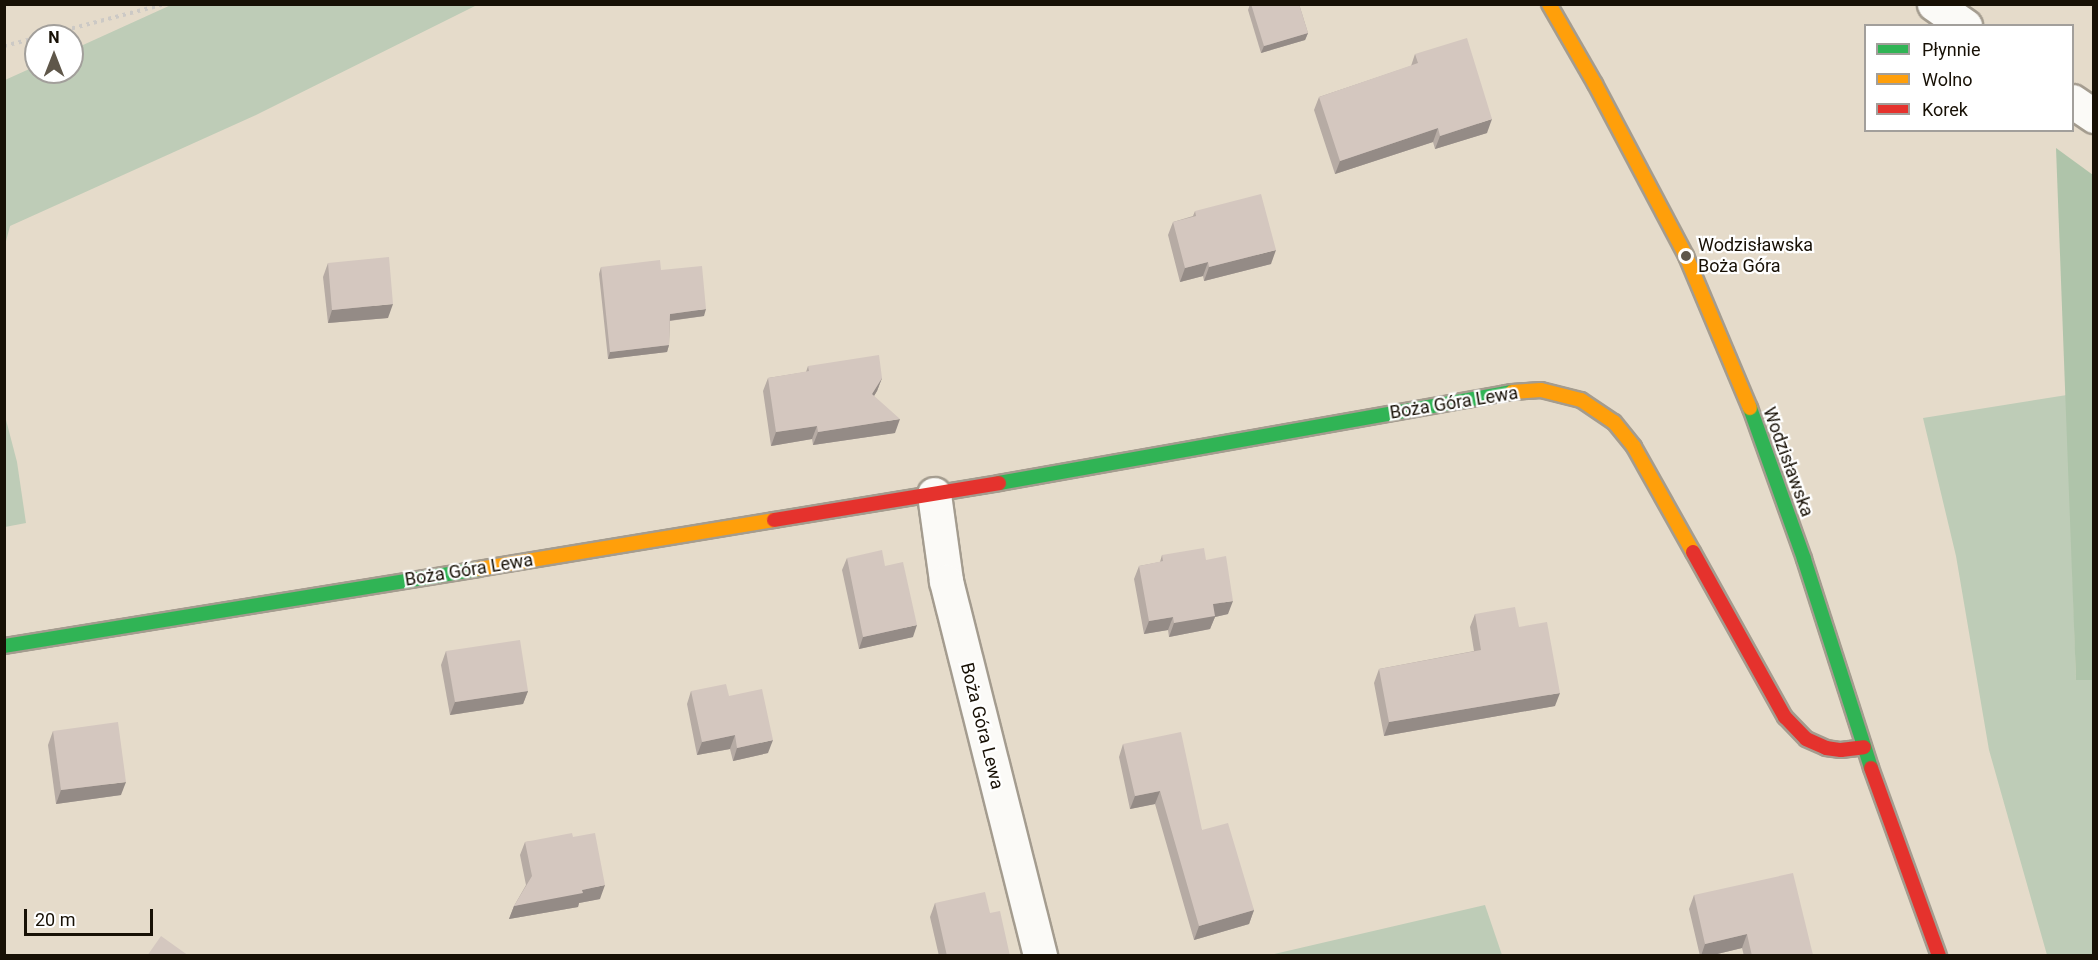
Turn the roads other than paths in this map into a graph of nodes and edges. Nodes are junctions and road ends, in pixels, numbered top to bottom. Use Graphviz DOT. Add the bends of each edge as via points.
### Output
graph roads {
  1 [pos="1549,4"];
  2 [pos="1934,4"];
  3 [pos="1962,24"];
  4 [pos="2074,102"];
  5 [pos="2094,117"];
  6 [pos="934,494"];
  7 [pos="4,646"];
  8 [pos="1864,747"];
  9 [pos="1040,956"];
  10 [pos="1940,956"];
  1 -- 8 [label="street, Wodzisławska" via="1695,277 1754,418"];
  2 -- 3 [label="street"];
  4 -- 5 [label="street"];
  6 -- 7 [label="street, Boża Góra Lewa"];
  6 -- 8 [label="street, Boża Góra Lewa" via="1508,392 1541,390 1581,400 1614,422 1634,447 1785,717 1806,740 1826,748"];
  6 -- 9 [label="street, Boża Góra Lewa" via="946,581"];
  8 -- 10 [label="street, Wodzisławska"];
}
